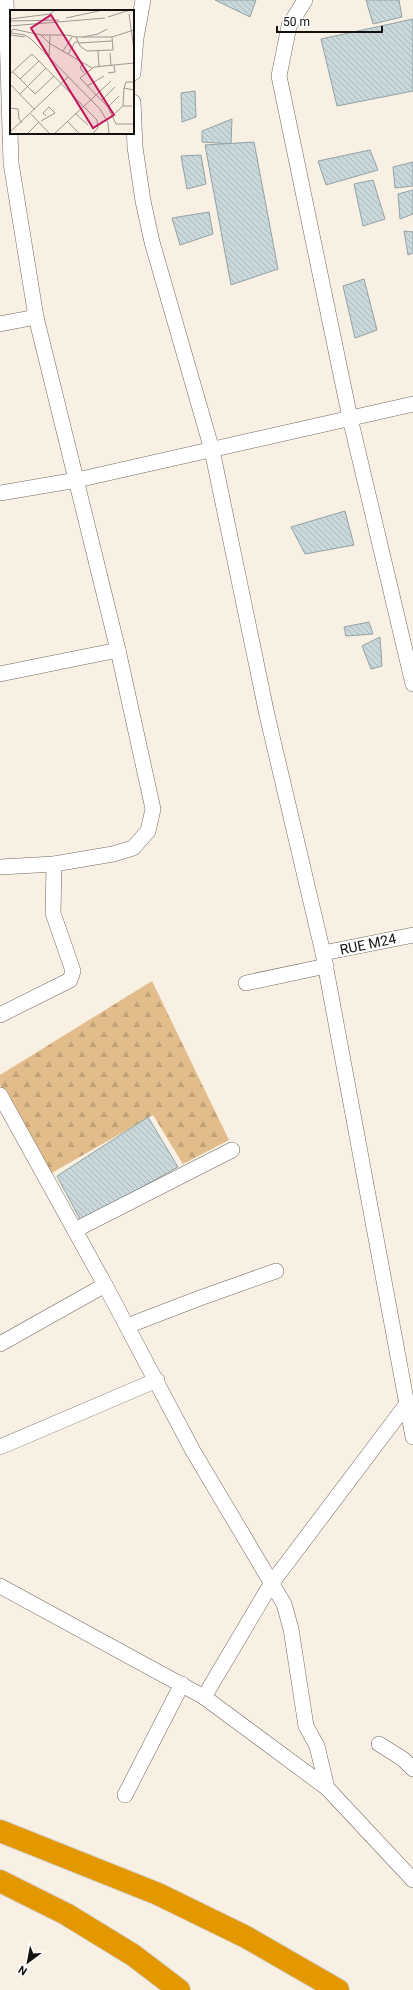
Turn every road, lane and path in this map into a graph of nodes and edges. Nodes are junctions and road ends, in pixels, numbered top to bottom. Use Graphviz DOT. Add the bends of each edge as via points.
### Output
graph roads {
  1 [pos="6,0"];
  2 [pos="143,0"];
  3 [pos="305,0"];
  4 [pos="0,2"];
  5 [pos="134,61"];
  6 [pos="134,124"];
  7 [pos="5,164"];
  8 [pos="36,317"];
  9 [pos="0,324"];
  10 [pos="413,404"];
  11 [pos="350,418"];
  12 [pos="212,450"];
  13 [pos="77,480"];
  14 [pos="0,493"];
  15 [pos="118,650"];
  16 [pos="0,674"];
  17 [pos="413,684"];
  18 [pos="54,864"];
  19 [pos="0,866"];
  20 [pos="413,935"];
  21 [pos="324,960"];
  22 [pos="246,983"];
  23 [pos="0,1015"];
  24 [pos="0,1095"];
  25 [pos="232,1150"];
  26 [pos="75,1230"];
  27 [pos="276,1271"];
  28 [pos="105,1285"];
  29 [pos="127,1326"];
  30 [pos="0,1344"];
  31 [pos="157,1380"];
  32 [pos="406,1405"];
  33 [pos="413,1437"];
  34 [pos="0,1447"];
  35 [pos="271,1584"];
  36 [pos="0,1586"];
  37 [pos="182,1684"];
  38 [pos="204,1697"];
  39 [pos="379,1744"];
  40 [pos="413,1769"];
  41 [pos="327,1788"];
  42 [pos="125,1795"];
  43 [pos="0,1831"];
  44 [pos="413,1880"];
  45 [pos="0,1881"];
  46 [pos="178,1990"];
  47 [pos="338,1990"];
  1 -- 4 [label="street"];
  1 -- 7 [label="street"];
  2 -- 5 [label="street"];
  3 -- 11 [label="street" via="289,26 279,76"];
  6 -- 12 [label="street" via="143,201 152,242"];
  7 -- 8 [label="street"];
  8 -- 9 [label="street"];
  8 -- 13 [label="street"];
  10 -- 11 [label="street"];
  11 -- 12 [label="street"];
  11 -- 17 [label="street"];
  12 -- 13 [label="street"];
  12 -- 21 [label="street" via="267,715"];
  13 -- 14 [label="street"];
  13 -- 15 [label="street"];
  15 -- 16 [label="street"];
  15 -- 18 [label="street" via="153,809 148,831 133,848"];
  18 -- 19 [label="street"];
  18 -- 23 [label="street" via="53,913 72,976 70,980"];
  20 -- 21 [label="street, RUE M24"];
  21 -- 22 [label="street, RUE M24"];
  21 -- 32 [label="street"];
  24 -- 26 [label="street"];
  25 -- 26 [label="street"];
  26 -- 28 [label="street"];
  27 -- 29 [label="street"];
  28 -- 29 [label="street"];
  28 -- 30 [label="street"];
  29 -- 31 [label="street"];
  31 -- 34 [label="street"];
  31 -- 35 [label="street" via="193,1451"];
  32 -- 33 [label="street"];
  32 -- 35 [label="street"];
  35 -- 38 [label="street"];
  35 -- 41 [label="street" via="284,1604 291,1629 303,1713 306,1726 317,1746"];
  36 -- 37 [label="street"];
  37 -- 38 [label="street"];
  37 -- 42 [label="street"];
  38 -- 41 [label="street"];
  39 -- 40 [label="street" via="403,1759"];
  41 -- 44 [label="street"];
  43 -- 47 [label="highway" via="158,1894 246,1937"];
  45 -- 46 [label="highway" via="66,1914 133,1955"];
}
